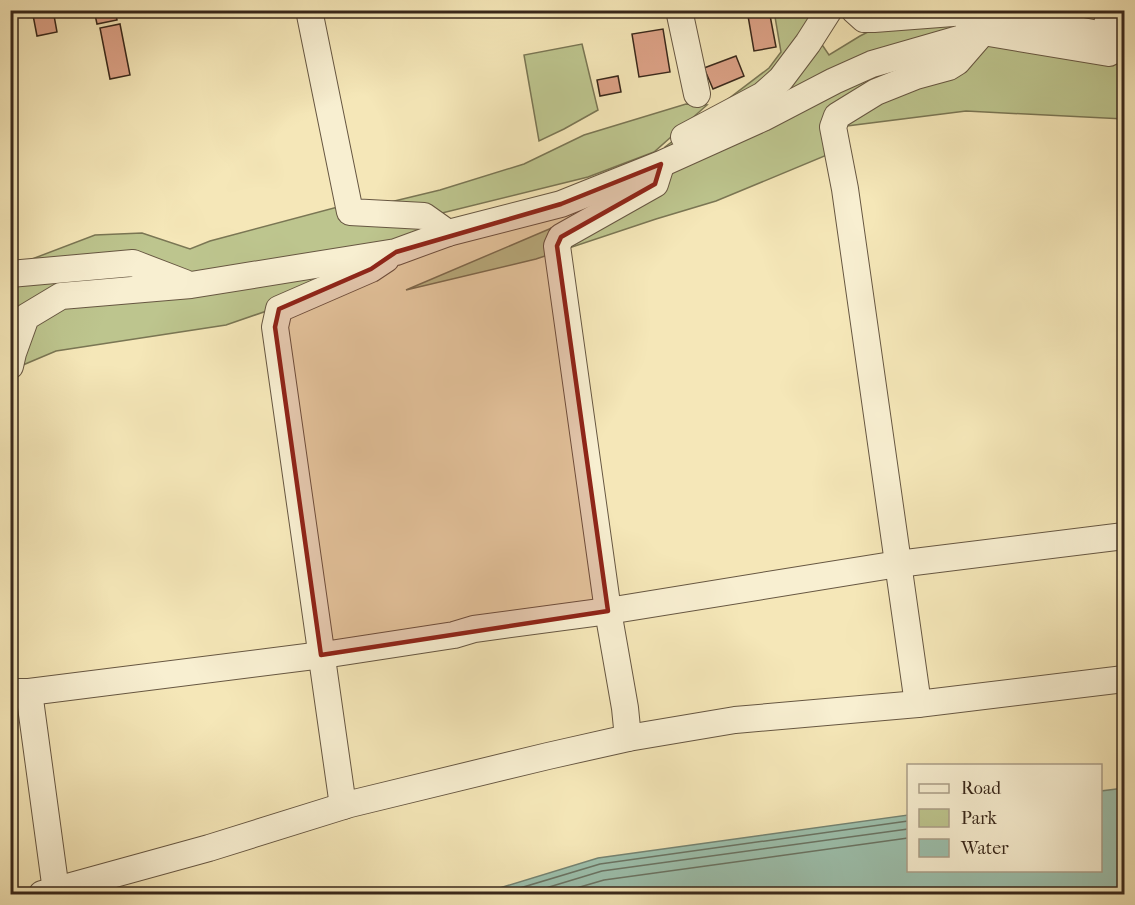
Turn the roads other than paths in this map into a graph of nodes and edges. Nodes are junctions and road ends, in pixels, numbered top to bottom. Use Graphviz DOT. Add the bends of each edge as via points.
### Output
graph roads {
  1 [pos="309,10"];
  2 [pos="679,10"];
  3 [pos="829,10"];
  4 [pos="864,15"];
  5 [pos="1113,28"];
  6 [pos="983,32"];
  7 [pos="1125,56"];
  8 [pos="697,94"];
  9 [pos="661,164"];
  10 [pos="448,233"];
  11 [pos="396,252"];
  12 [pos="10,274"];
  13 [pos="191,285"];
  14 [pos="18,315"];
  15 [pos="10,366"];
  16 [pos="1125,536"];
  17 [pos="898,564"];
  18 [pos="608,611"];
  19 [pos="321,655"];
  20 [pos="1125,679"];
  21 [pos="20,692"];
  22 [pos="918,704"];
  23 [pos="628,738"];
  24 [pos="343,807"];
  25 [pos="49,893"];
  1 -- 10 [label="street" via="350,212 424,216"];
  2 -- 8 [label="street"];
  3 -- 9 [label="street" via="781,79 763,96 665,147"];
  4 -- 5 [label="street" via="978,10"];
  4 -- 6 [label="street" via="963,24"];
  6 -- 7 [label="street"];
  6 -- 9 [label="street" via="872,64"];
  6 -- 17 [label="street" via="949,68 876,92 837,116 833,127"];
  9 -- 10 [label="street" via="561,204"];
  9 -- 18 [label="street" via="655,184 561,237 557,246"];
  10 -- 11 [label="street"];
  11 -- 13 [label="street"];
  11 -- 19 [label="street" via="371,269 279,309 275,327"];
  12 -- 13 [label="street" via="133,263"];
  13 -- 14 [label="street" via="61,296"];
  14 -- 15 [label="street"];
  16 -- 17 [label="street"];
  17 -- 18 [label="street"];
  17 -- 22 [label="street"];
  18 -- 19 [label="street"];
  18 -- 23 [label="street"];
  19 -- 21 [label="street"];
  19 -- 24 [label="street"];
  20 -- 22 [label="street"];
  21 -- 25 [label="street"];
  22 -- 23 [label="street" via="735,720"];
  23 -- 24 [label="street"];
  24 -- 25 [label="street"];
}
